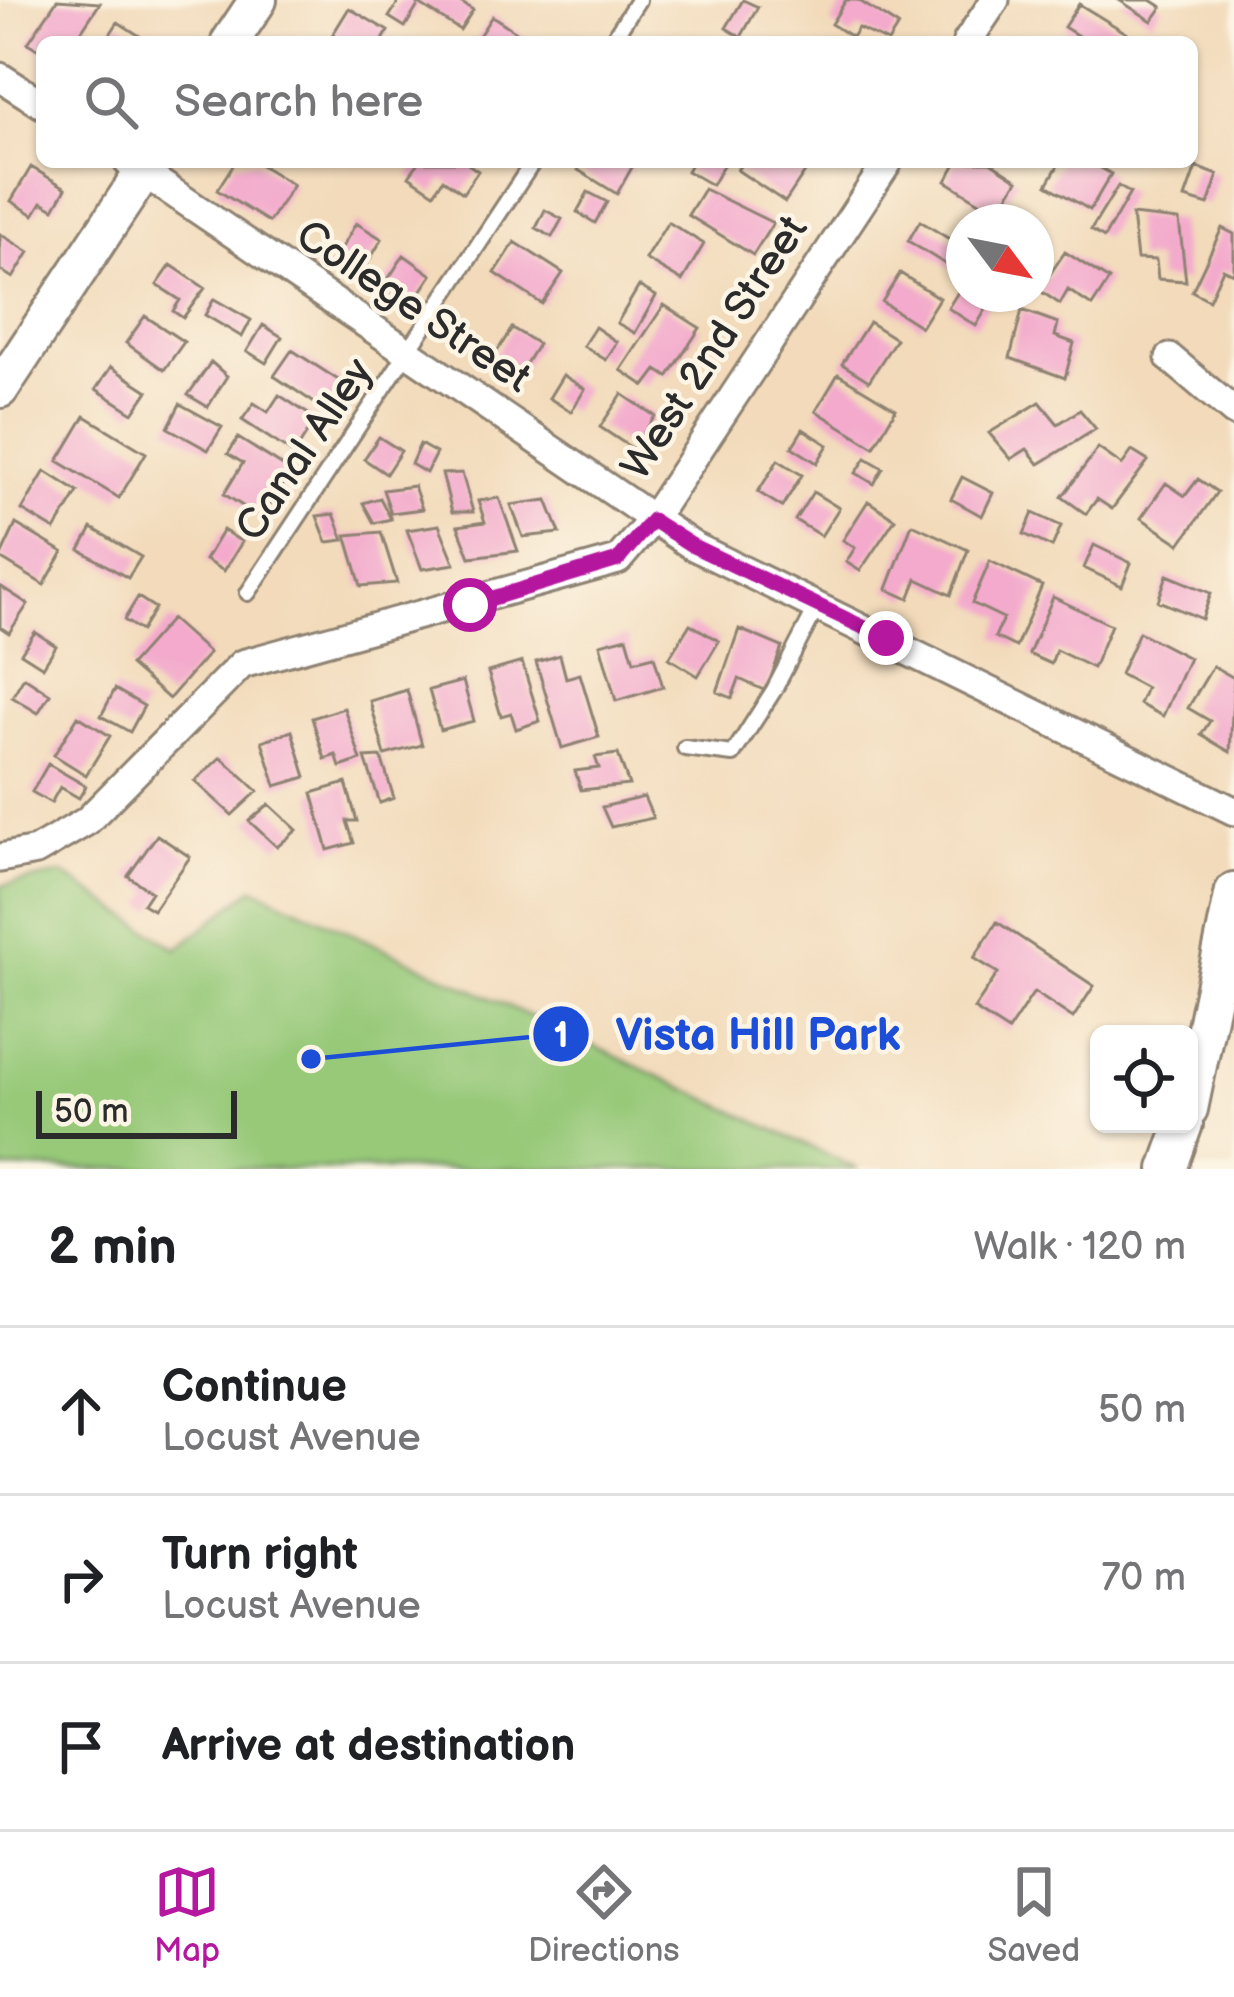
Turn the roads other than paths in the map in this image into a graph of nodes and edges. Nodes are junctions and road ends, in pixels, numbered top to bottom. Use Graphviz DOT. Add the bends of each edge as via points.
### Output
graph roads {
  1 [pos="258,0"];
  2 [pos="638,0"];
  3 [pos="994,0"];
  4 [pos="234,36"];
  5 [pos="615,36"];
  6 [pos="971,36"];
  7 [pos="0,77"];
  8 [pos="36,100"];
  9 [pos="139,168"];
  10 [pos="143,168"];
  11 [pos="529,168"];
  12 [pos="884,168"];
  13 [pos="409,354"];
  14 [pos="1170,358"];
  15 [pos="0,389"];
  16 [pos="1234,412"];
  17 [pos="652,520"];
  18 [pos="248,593"];
  19 [pos="818,605"];
  20 [pos="685,748"];
  21 [pos="1234,811"];
  22 [pos="0,857"];
  23 [pos="1234,891"];
  24 [pos="1198,1065"];
  25 [pos="1181,1133"];
  26 [pos="1168,1169"];
  1 -- 4 [label="street"];
  2 -- 5 [label="lane"];
  3 -- 6 [label="street"];
  7 -- 8 [label="street"];
  9 -- 15 [label="street"];
  10 -- 13 [label="street, College Street"];
  11 -- 13 [label="lane, Canal Alley"];
  12 -- 17 [label="street, West 2nd Street"];
  13 -- 17 [label="street, College Street"];
  13 -- 18 [label="lane, Canal Alley"];
  14 -- 16 [label="street"];
  17 -- 19 [label="street, College Street"];
  17 -- 22 [label="street, West 2nd Street" via="618,560 242,664 87,820 36,851"];
  19 -- 20 [label="lane" via="733,754"];
  19 -- 21 [label="street, College Street"];
  23 -- 24 [label="street"];
  25 -- 26 [label="street"];
}
